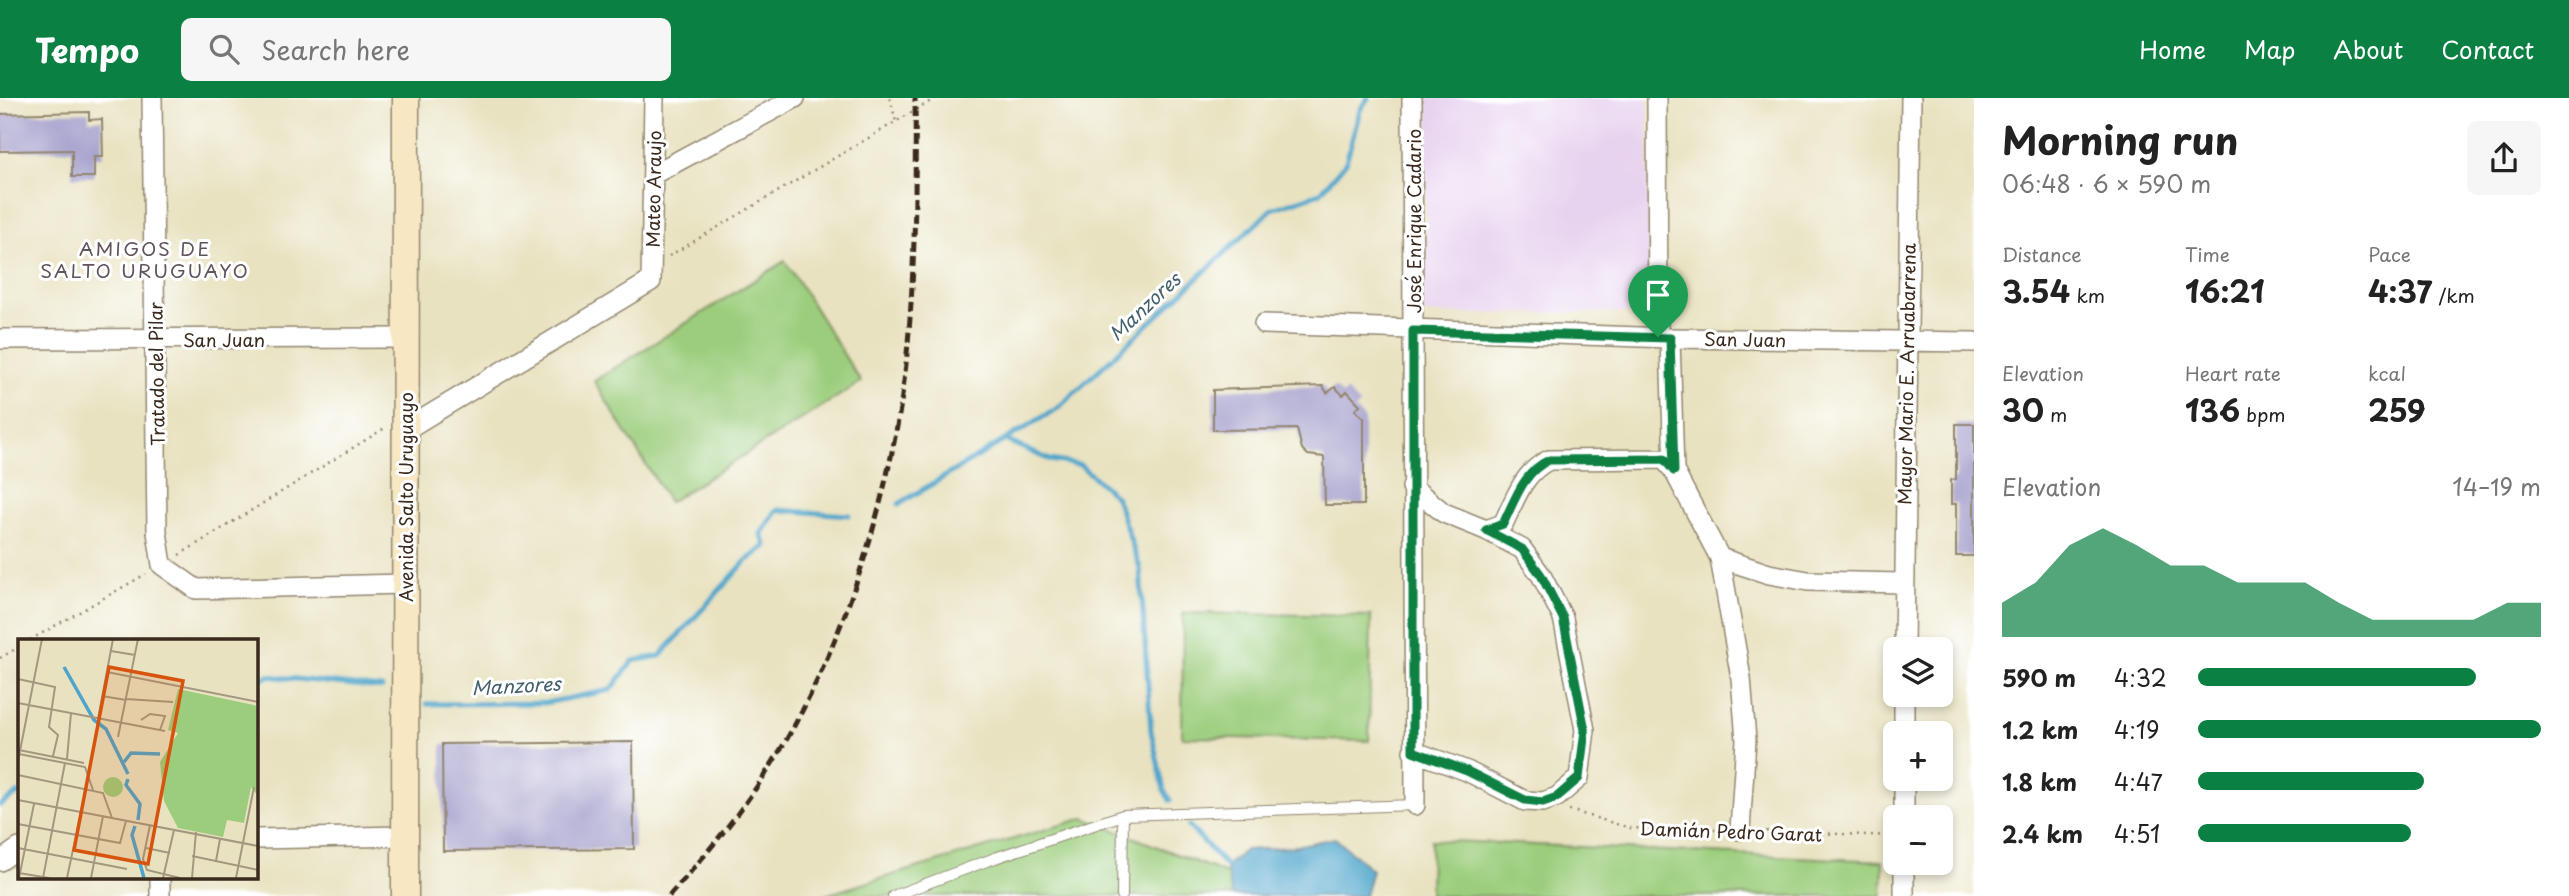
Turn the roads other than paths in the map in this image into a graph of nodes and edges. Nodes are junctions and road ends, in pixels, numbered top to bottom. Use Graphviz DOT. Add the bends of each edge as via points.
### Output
graph roads {
  1 [pos="152,98"];
  2 [pos="406,98"];
  3 [pos="654,98"];
  4 [pos="795,98"];
  5 [pos="1412,98"];
  6 [pos="1657,98"];
  7 [pos="1911,98"];
  8 [pos="654,174"];
  9 [pos="1264,324"];
  10 [pos="1413,331"];
  11 [pos="405,338"];
  12 [pos="1664,338"];
  13 [pos="0,339"];
  14 [pos="156,339"];
  15 [pos="1906,341"];
  16 [pos="1974,342"];
  17 [pos="405,423"];
  18 [pos="1674,471"];
  19 [pos="1412,487"];
  20 [pos="1486,530"];
  21 [pos="1720,558"];
  22 [pos="1903,583"];
  23 [pos="405,584"];
  24 [pos="1904,637"];
  25 [pos="1413,751"];
  26 [pos="1415,805"];
  27 [pos="1124,815"];
  28 [pos="1740,831"];
  29 [pos="404,836"];
  30 [pos="257,839"];
  31 [pos="18,849"];
  32 [pos="0,861"];
  33 [pos="1904,875"];
  34 [pos="160,878"];
  35 [pos="160,896"];
  36 [pos="405,896"];
  37 [pos="893,896"];
  38 [pos="1122,896"];
  39 [pos="1904,896"];
  1 -- 14 [label="street, Tratado del Pilar"];
  2 -- 11 [label="main road, Avenida Salto Uruguayo"];
  3 -- 8 [label="street, Mateo Araujo"];
  4 -- 8 [label="street"];
  5 -- 10 [label="street, José Enrique Cadario"];
  6 -- 12 [label="street"];
  7 -- 15 [label="street, Mayor Mario E. Arruabarrena"];
  8 -- 17 [label="street, Mateo Araujo" via="651,281"];
  9 -- 10 [label="street, San Juan"];
  10 -- 12 [label="street, San Juan"];
  10 -- 19 [label="street, José Enrique Cadario"];
  11 -- 14 [label="street, San Juan"];
  11 -- 17 [label="main road, Avenida Salto Uruguayo"];
  12 -- 15 [label="street, San Juan"];
  12 -- 18 [label="street"];
  13 -- 14 [label="street, San Juan"];
  14 -- 23 [label="street, Tratado del Pilar" via="157,532 162,565 196,589"];
  15 -- 16 [label="street, San Juan"];
  15 -- 22 [label="street, Mayor Mario E. Arruabarrena"];
  17 -- 23 [label="main road, Avenida Salto Uruguayo"];
  18 -- 20 [label="street" via="1664,459 1549,460 1536,466 1524,481 1503,524"];
  18 -- 21 [label="street"];
  19 -- 20 [label="street" via="1444,513"];
  19 -- 25 [label="street, José Enrique Cadario"];
  20 -- 25 [label="street" via="1522,549 1563,618 1585,730 1579,778 1557,797 1543,802 1525,800"];
  21 -- 22 [label="street" via="1808,581"];
  21 -- 28 [label="street" via="1741,678 1746,740"];
  22 -- 24 [label="street, Mayor Mario E. Arruabarrena"];
  23 -- 29 [label="main road, Avenida Salto Uruguayo"];
  25 -- 26 [label="street, José Enrique Cadario"];
  26 -- 27 [label="lane"];
  27 -- 37 [label="lane"];
  27 -- 38 [label="lane"];
  29 -- 30 [label="street"];
  29 -- 36 [label="main road, Avenida Salto Uruguayo"];
  31 -- 32 [label="street"];
  33 -- 39 [label="street"];
  34 -- 35 [label="street"];
}
